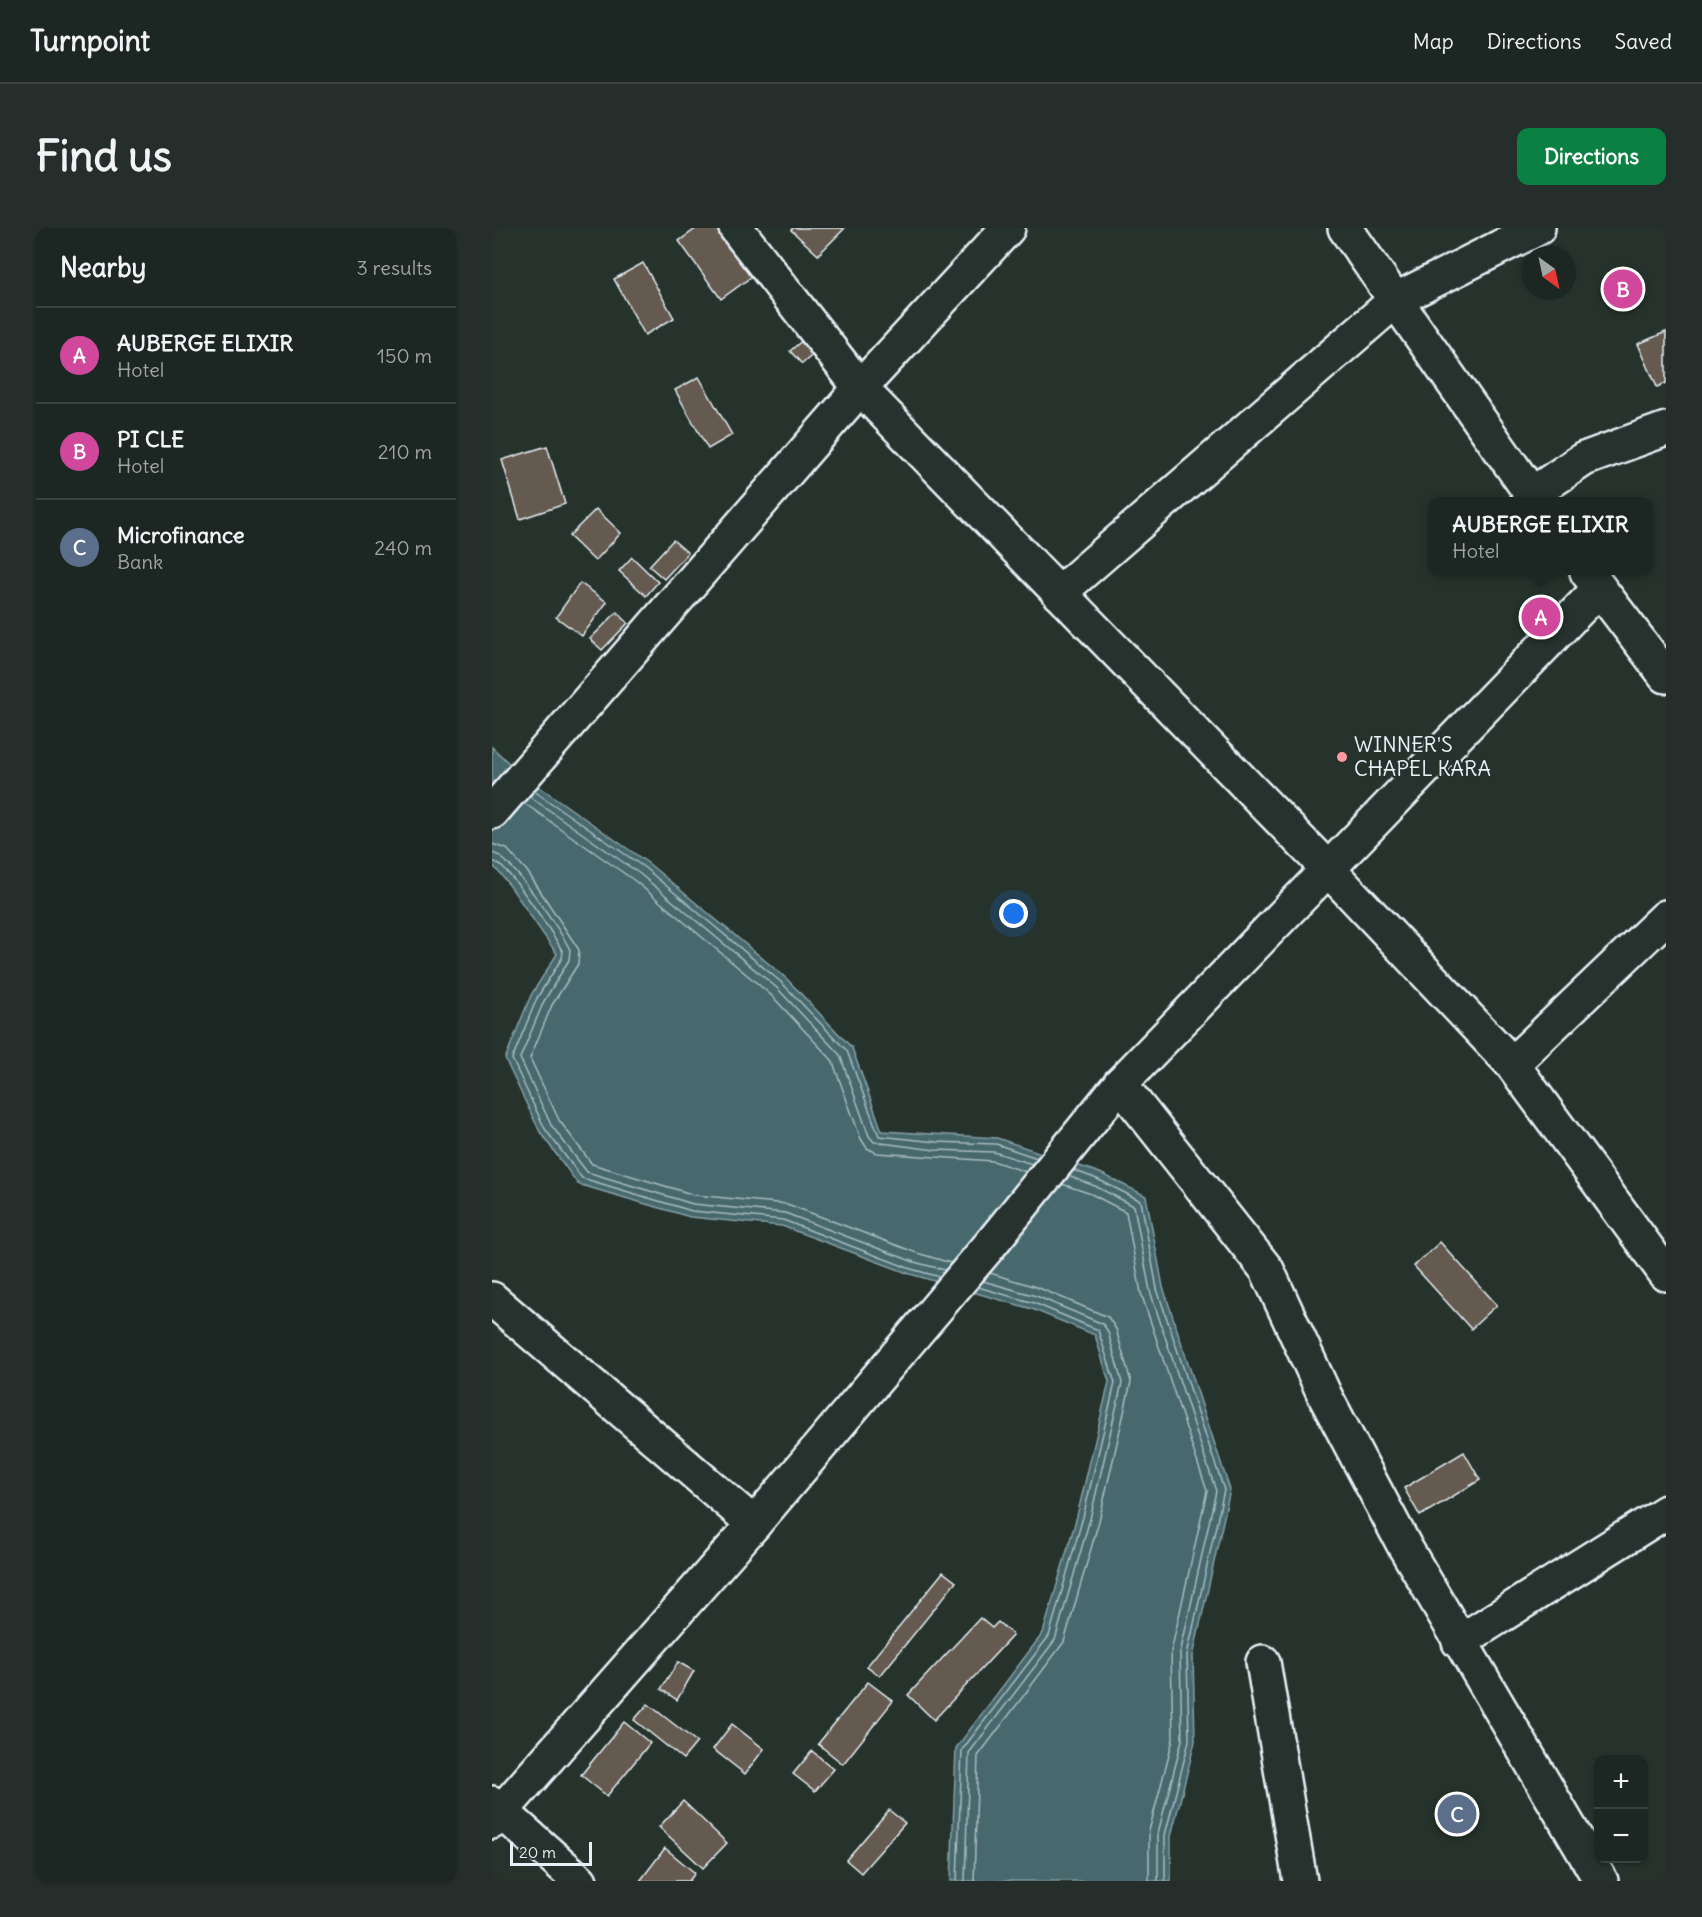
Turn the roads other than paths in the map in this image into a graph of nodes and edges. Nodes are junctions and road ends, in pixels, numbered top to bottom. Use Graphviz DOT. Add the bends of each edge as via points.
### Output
graph roads {
  1 [pos="736,228"];
  2 [pos="1008,228"];
  3 [pos="1345,228"];
  4 [pos="1538,228"];
  5 [pos="1397,299"];
  6 [pos="860,388"];
  7 [pos="1666,429"];
  8 [pos="1534,497"];
  9 [pos="1536,497"];
  10 [pos="1592,580"];
  11 [pos="1059,593"];
  12 [pos="1666,676"];
  13 [pos="492,812"];
  14 [pos="1326,867"];
  15 [pos="1666,917"];
  16 [pos="1512,1064"];
  17 [pos="1120,1084"];
  18 [pos="1666,1274"];
  19 [pos="492,1299"];
  20 [pos="1666,1512"];
  21 [pos="754,1524"];
  22 [pos="1459,1642"];
  23 [pos="1263,1662"];
  24 [pos="495,1812"];
  25 [pos="580,1881"];
  26 [pos="1300,1881"];
  27 [pos="1601,1881"];
  1 -- 6 [label="street"];
  2 -- 6 [label="street"];
  3 -- 5 [label="street"];
  4 -- 5 [label="street"];
  5 -- 8 [label="street"];
  5 -- 11 [label="street"];
  6 -- 11 [label="street"];
  6 -- 13 [label="street"];
  7 -- 9 [label="street" via="1584,459"];
  10 -- 12 [label="street"];
  10 -- 14 [label="street"];
  11 -- 14 [label="street"];
  14 -- 16 [label="street"];
  14 -- 17 [label="street"];
  15 -- 16 [label="street"];
  16 -- 18 [label="street"];
  17 -- 21 [label="street" via="990,1245"];
  17 -- 22 [label="street" via="1267,1270 1325,1396"];
  19 -- 21 [label="street"];
  20 -- 22 [label="street"];
  21 -- 24 [label="street"];
  22 -- 27 [label="street"];
  23 -- 26 [label="street"];
  24 -- 25 [label="street"];
}
